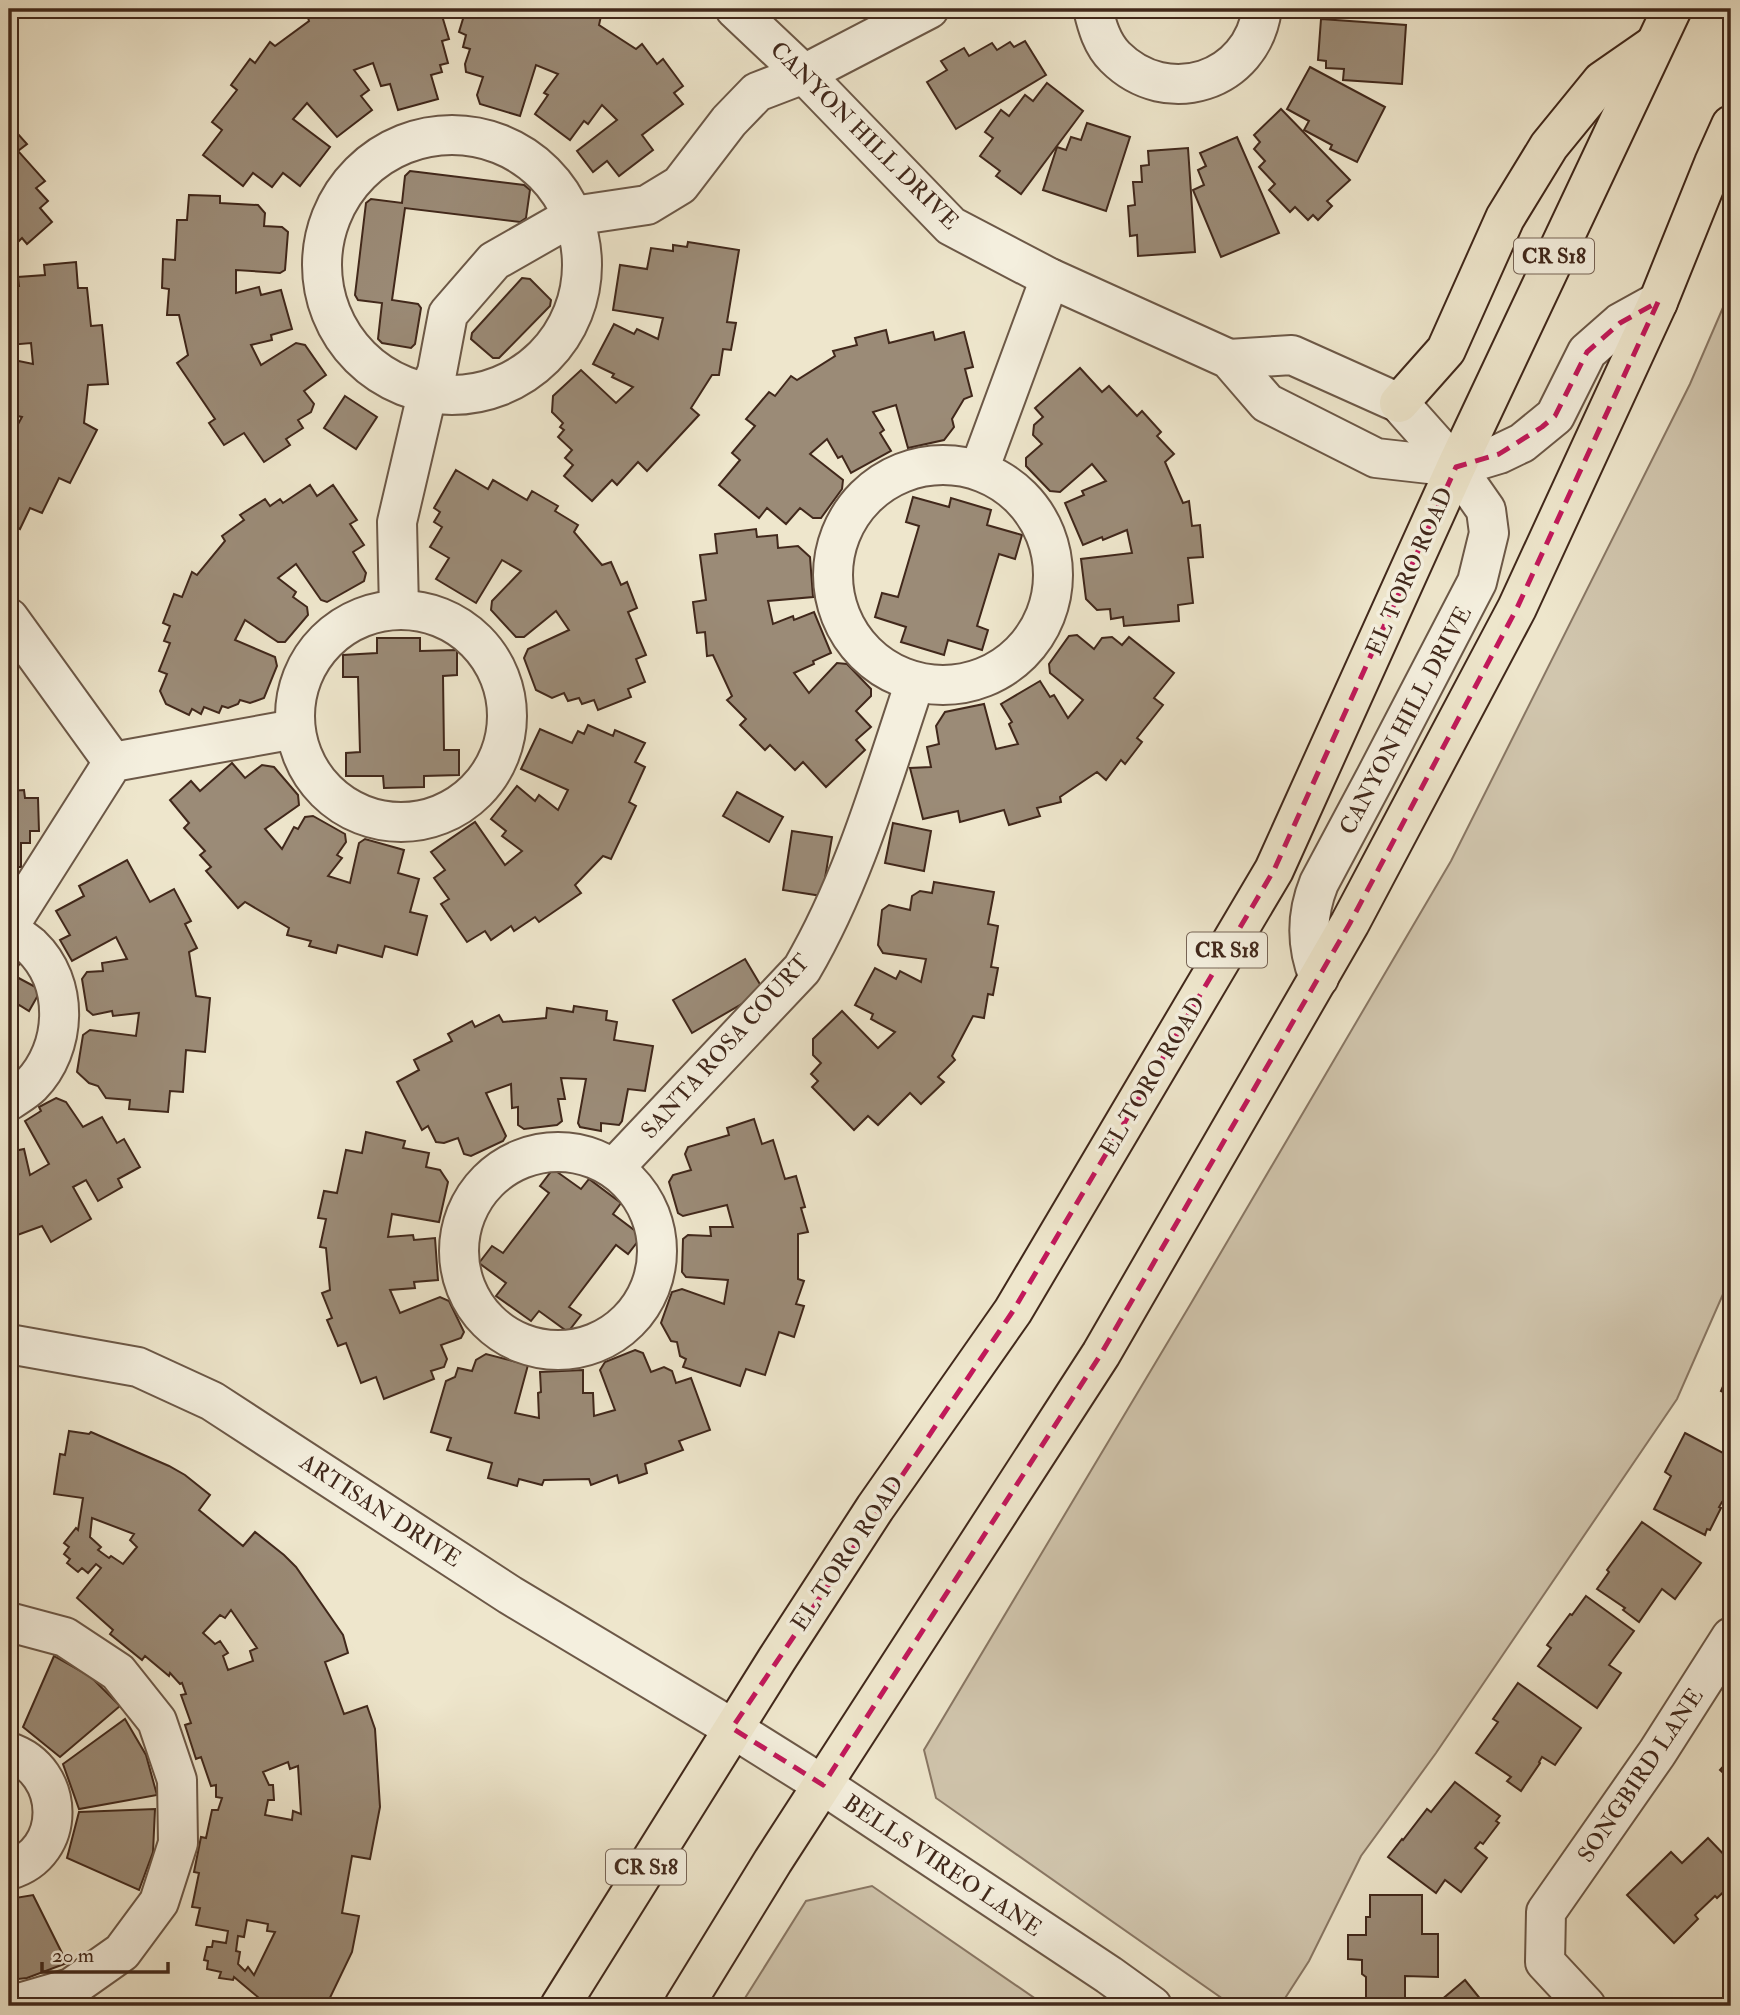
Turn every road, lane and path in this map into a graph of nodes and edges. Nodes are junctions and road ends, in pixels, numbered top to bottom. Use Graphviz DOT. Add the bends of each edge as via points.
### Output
graph roads {
  1 [pos="735,9"];
  2 [pos="929,9"];
  3 [pos="1093,9"];
  4 [pos="1262,9"];
  5 [pos="1672,9"];
  6 [pos="1653,46"];
  7 [pos="804,74"];
  8 [pos="1731,124"];
  9 [pos="573,216"];
  10 [pos="1051,278"];
  11 [pos="1658,302"];
  12 [pos="1229,359"];
  13 [pos="428,394"];
  14 [pos="1399,403"];
  15 [pos="1456,467"];
  16 [pos="979,470"];
  17 [pos="399,609"];
  18 [pos="9,618"];
  19 [pos="915,682"];
  20 [pos="295,729"];
  21 [pos="113,762"];
  22 [pos="9,928"];
  23 [pos="1319,978"];
  24 [pos="9,1101"];
  25 [pos="614,1168"];
  26 [pos="9,1344"];
  27 [pos="9,1622"];
  28 [pos="1731,1637"];
  29 [pos="732,1728"];
  30 [pos="9,1752"];
  31 [pos="823,1785"];
  32 [pos="9,1870"];
  33 [pos="9,2006"];
  34 [pos="560,2006"];
  35 [pos="684,2006"];
  36 [pos="1152,2006"];
  37 [pos="1586,2006"];
  1 -- 7 [label="street, CANYON HILL DRIVE"];
  2 -- 7 [label="street"];
  3 -- 4 [label="street" via="1098,31 1114,56 1138,75 1166,84 1196,83 1224,72 1245,52 1260,26"];
  5 -- 6 [label="main road, EL TORO ROAD / CR S18"];
  6 -- 14 [label="main road" via="1602,80 1549,146 1504,218 1446,350"];
  6 -- 15 [label="main road, EL TORO ROAD / CR S18"];
  7 -- 9 [label="street" via="758,92 729,121 680,185 647,205"];
  7 -- 10 [label="street, CANYON HILL DRIVE" via="951,226"];
  8 -- 11 [label="main road"];
  9 -- 13 [label="street" via="494,261 448,314"];
  9 -- 13 [label="street" via="583,257 578,298 561,337 533,368 496,388"];
  9 -- 13 [label="street" via="550,178 516,151 475,136 431,135 389,149 355,176 331,213 320,255 325,299 343,338 373,370"];
  10 -- 12 [label="street, CANYON HILL DRIVE"];
  10 -- 16 [label="street"];
  11 -- 15 [label="street, CANYON HILL DRIVE" via="1620,323 1587,352 1555,416 1522,443"];
  11 -- 23 [label="main road" via="1517,608"];
  12 -- 14 [label="street, CANYON HILL DRIVE" via="1292,355"];
  12 -- 15 [label="street, CANYON HILL DRIVE" via="1267,404 1376,458"];
  13 -- 17 [label="street" via="397,522"];
  14 -- 15 [label="street, CANYON HILL DRIVE"];
  15 -- 23 [label="street, CANYON HILL DRIVE" via="1486,510 1489,533 1477,582 1313,897 1309,940"];
  15 -- 29 [label="main road, EL TORO ROAD / CR S18" via="1274,870 1013,1311 875,1508"];
  16 -- 19 [label="street" via="1012,488 1038,516 1052,551 1054,589 1044,624 1021,655 990,676 953,685"];
  16 -- 19 [label="street" via="944,464 908,470 877,485 852,511 836,543 832,579 839,613 856,644 883,668"];
  17 -- 20 [label="street" via="363,615 332,633 309,660 296,693"];
  17 -- 20 [label="street" via="434,614 465,630 489,655 505,687 508,721 501,756 482,786 455,808 423,820 387,822 354,811 325,791 305,763"];
  18 -- 21 [label="street"];
  19 -- 25 [label="street, SANTA ROSA COURT" via="848,879 802,970"];
  20 -- 21 [label="street"];
  21 -- 22 [label="street"];
  22 -- 24 [label="street" via="32,947 50,971 59,1001 59,1032 49,1061 30,1086"];
  23 -- 31 [label="main road" via="1101,1354"];
  25 -- 25 [label="street" via="583,1154 551,1151 518,1158 491,1177 470,1202 459,1233 458,1266 469,1297 489,1323 517,1342 549,1350 582,1348 612,1335 637,1313 653,1284 659,1252 653,1219 638,1190"];
  26 -- 29 [label="street, ARTISAN DRIVE" via="138,1367 212,1401 510,1595"];
  27 -- 33 [label="street" via="65,1637 118,1672 156,1721 177,1780 178,1843 159,1902 122,1952 71,1988"];
  28 -- 37 [label="street, SONGBIRD LANE" via="1546,1912 1545,1962"];
  29 -- 31 [label="street, BELLS VIREO LANE"];
  29 -- 34 [label="main road, EL TORO ROAD / CR S18"];
  30 -- 32 [label="street" via="36,1768 48,1785 53,1804 52,1825 44,1844 30,1859"];
  31 -- 35 [label="main road"];
  31 -- 36 [label="street, BELLS VIREO LANE"];
}
